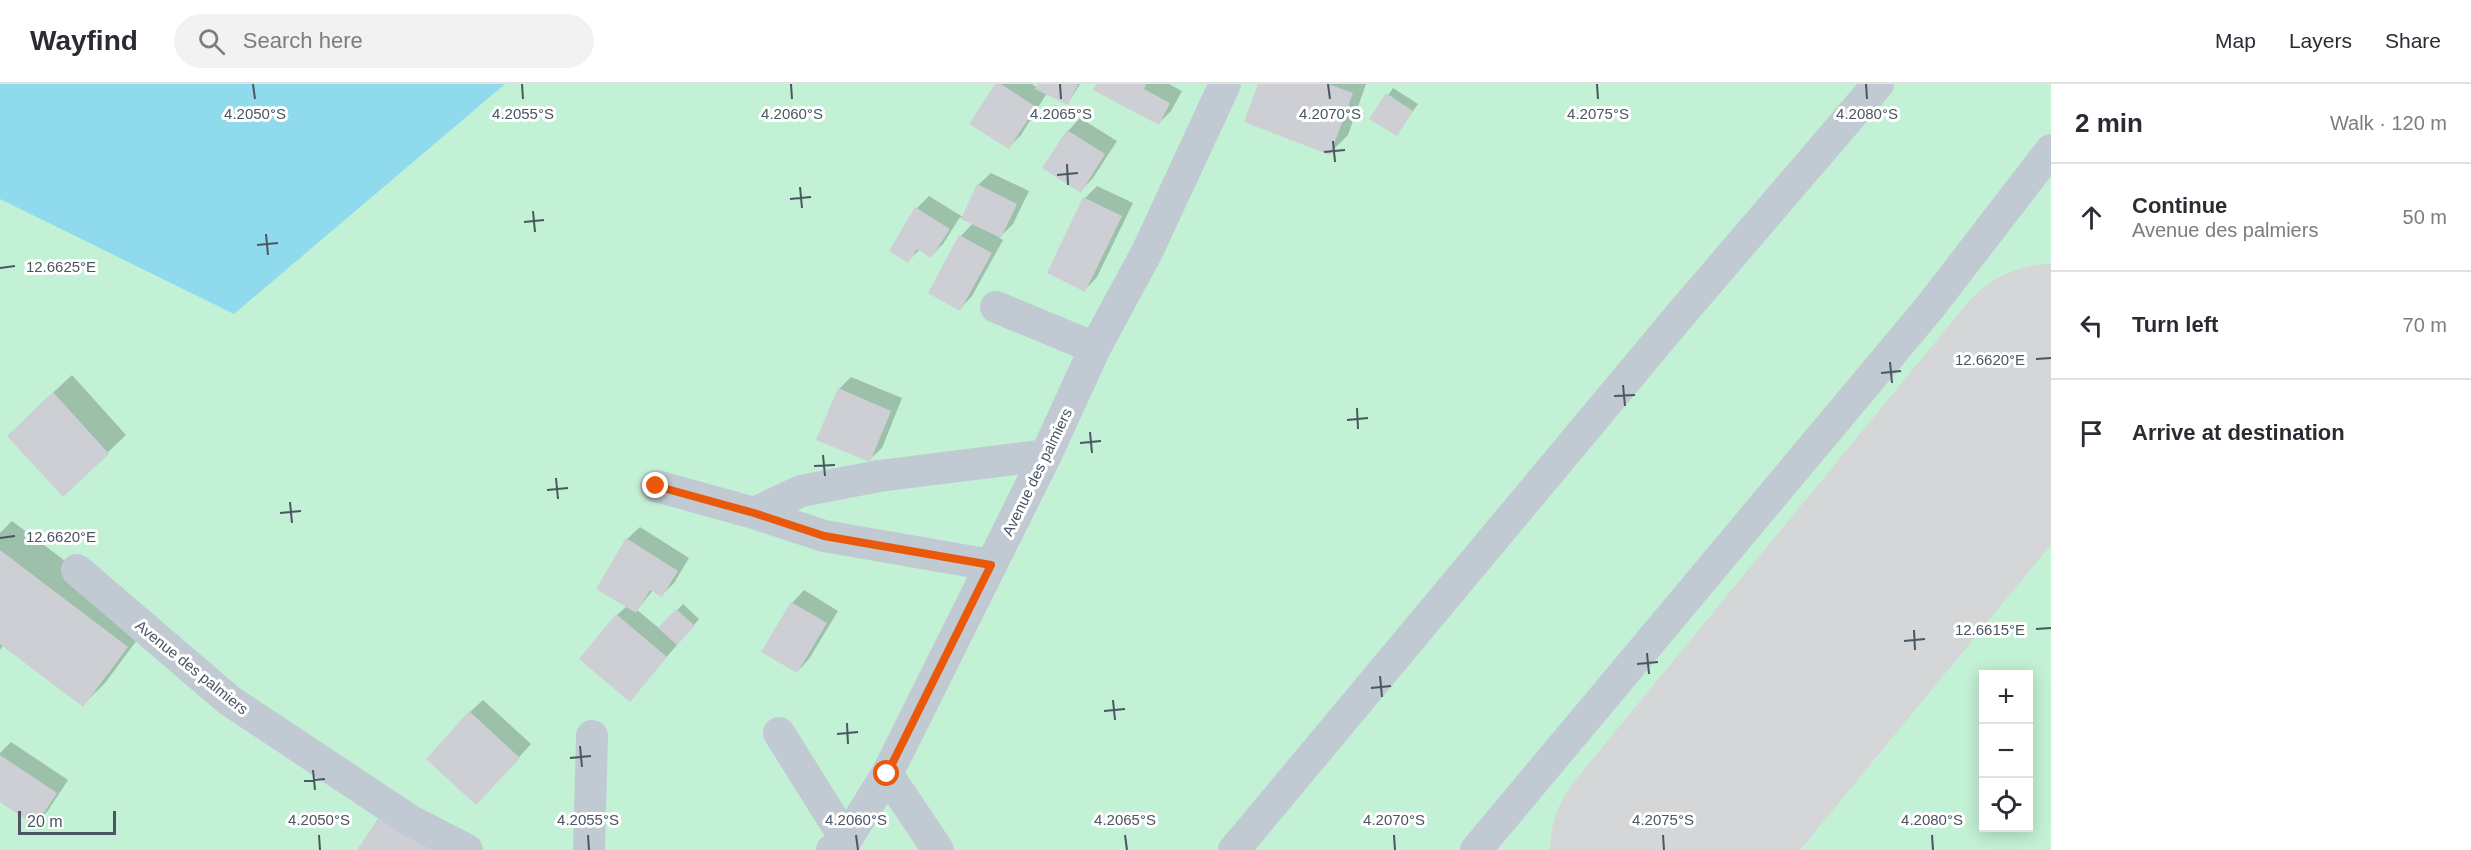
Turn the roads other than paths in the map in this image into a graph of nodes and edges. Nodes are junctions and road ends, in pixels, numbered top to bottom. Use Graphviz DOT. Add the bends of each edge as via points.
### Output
graph roads {
  1 [pos="1225,84"];
  2 [pos="1878,84"];
  3 [pos="2051,150"];
  4 [pos="996,308"];
  5 [pos="1095,348"];
  6 [pos="1046,455"];
  7 [pos="656,486"];
  8 [pos="754,513"];
  9 [pos="991,565"];
  10 [pos="77,570"];
  11 [pos="779,733"];
  12 [pos="592,736"];
  13 [pos="887,774"];
  14 [pos="839,845"];
  15 [pos="467,850"];
  16 [pos="589,850"];
  17 [pos="938,850"];
  18 [pos="1234,850"];
  19 [pos="1476,850"];
  1 -- 5 [label="street, Avenue des palmiers" via="1147,252"];
  2 -- 18 [label="street"];
  3 -- 19 [label="street" via="1930,307"];
  4 -- 5 [label="street"];
  5 -- 6 [label="street, Avenue des palmiers"];
  6 -- 8 [label="street" via="879,476 801,491"];
  6 -- 9 [label="street, Avenue des palmiers"];
  7 -- 8 [label="street"];
  8 -- 9 [label="street" via="824,536"];
  9 -- 13 [label="street, Avenue des palmiers"];
  10 -- 15 [label="street, Avenue des palmiers" via="230,701 411,821"];
  11 -- 14 [label="street"];
  12 -- 16 [label="street"];
  13 -- 14 [label="street, Avenue des palmiers"];
  13 -- 17 [label="street"];
}
